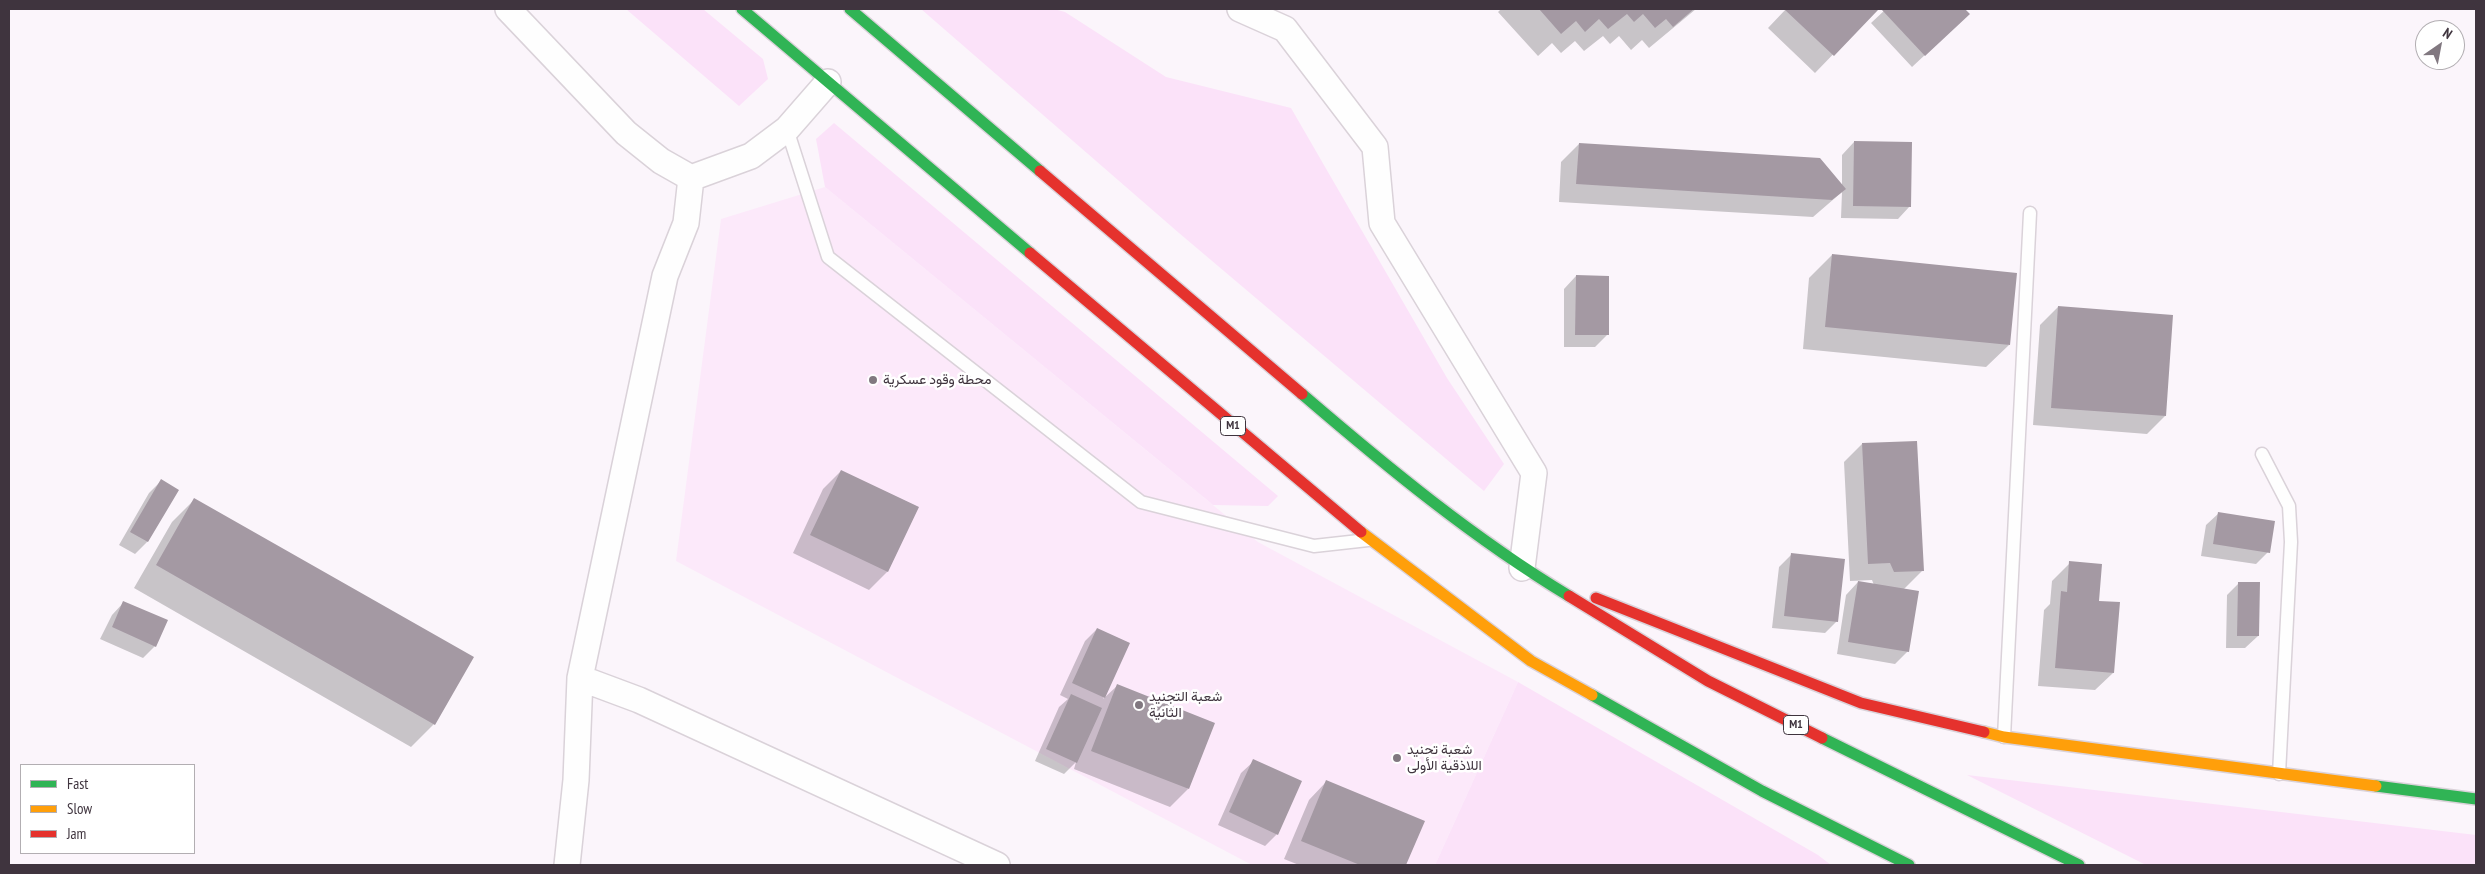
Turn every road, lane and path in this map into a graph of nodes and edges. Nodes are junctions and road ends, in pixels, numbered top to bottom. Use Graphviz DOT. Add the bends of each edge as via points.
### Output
graph roads {
  1 [pos="508,9"];
  2 [pos="742,9"];
  3 [pos="850,9"];
  4 [pos="1240,9"];
  5 [pos="828,82"];
  6 [pos="787,129"];
  7 [pos="691,178"];
  8 [pos="2030,213"];
  9 [pos="2262,454"];
  10 [pos="1371,540"];
  11 [pos="1522,568"];
  12 [pos="580,678"];
  13 [pos="2004,737"];
  14 [pos="2279,774"];
  15 [pos="1762,791"];
  16 [pos="2476,799"];
  17 [pos="1861,855"];
  18 [pos="566,865"];
  19 [pos="997,865"];
  20 [pos="1909,865"];
  21 [pos="2079,865"];
  1 -- 7 [label="street" via="626,133 661,162"];
  2 -- 5 [label="highway, M1"];
  3 -- 11 [label="highway, M1" via="1410,486"];
  4 -- 11 [label="street" via="1285,29 1375,147 1382,222 1534,473"];
  5 -- 6 [label="street"];
  5 -- 10 [label="highway, M1"];
  6 -- 7 [label="street" via="751,156"];
  6 -- 10 [label="lane" via="828,257 1141,502 1314,546"];
  7 -- 12 [label="street" via="686,223 665,276"];
  8 -- 13 [label="lane"];
  9 -- 14 [label="lane" via="2290,506"];
  10 -- 15 [label="highway, M1" via="1530,661"];
  11 -- 13 [label="highway" via="1861,703"];
  11 -- 21 [label="highway, M1" via="1708,680"];
  12 -- 18 [label="street" via="576,780"];
  12 -- 19 [label="street" via="639,700"];
  13 -- 14 [label="highway"];
  14 -- 16 [label="highway"];
  15 -- 17 [label="highway"];
  15 -- 20 [label="highway, M1"];
}
